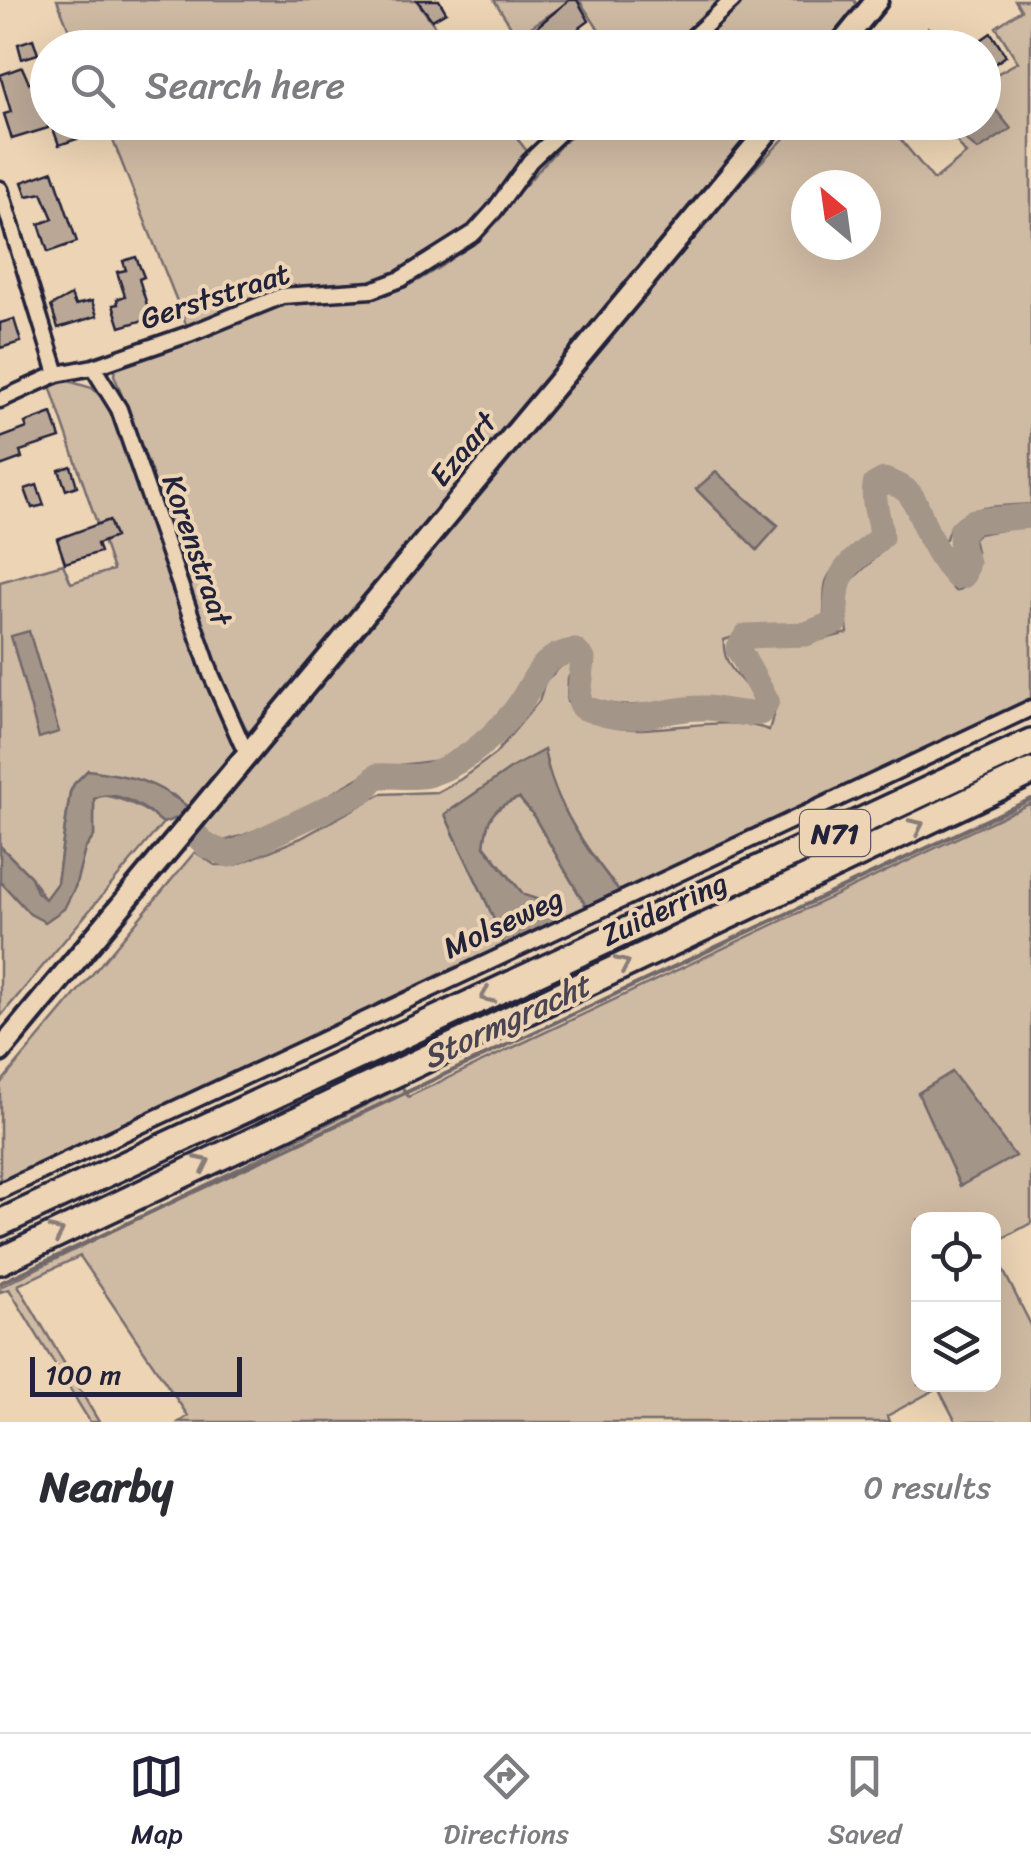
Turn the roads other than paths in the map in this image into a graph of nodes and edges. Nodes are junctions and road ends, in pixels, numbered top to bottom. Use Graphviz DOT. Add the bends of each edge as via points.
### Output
graph roads {
  1 [pos="733,0"];
  2 [pos="877,0"];
  3 [pos="700,30"];
  4 [pos="853,30"];
  5 [pos="553,140"];
  6 [pos="760,140"];
  7 [pos="0,190"];
  8 [pos="93,367"];
  9 [pos="57,374"];
  10 [pos="0,400"];
  11 [pos="1031,708"];
  12 [pos="1031,742"];
  13 [pos="249,752"];
  14 [pos="1031,772"];
  15 [pos="0,1051"];
  16 [pos="0,1191"];
  17 [pos="0,1223"];
  18 [pos="0,1261"];
  1 -- 3 [label="street"];
  2 -- 4 [label="main road"];
  5 -- 8 [label="street, Gerststraat" via="474,233 402,280 372,290 282,296"];
  6 -- 13 [label="main road, Ezaart"];
  7 -- 9 [label="street"];
  8 -- 9 [label="street, Gerststraat"];
  8 -- 13 [label="street, Korenstraat" via="119,409 211,674"];
  9 -- 10 [label="street, Gerststraat"];
  11 -- 16 [label="street, Molseweg"];
  12 -- 17 [label="highway, Zuiderring / N71, one-way"];
  13 -- 15 [label="main road, Ezaart"];
  18 -- 14 [label="highway, Zuiderring / N71, one-way"];
}
